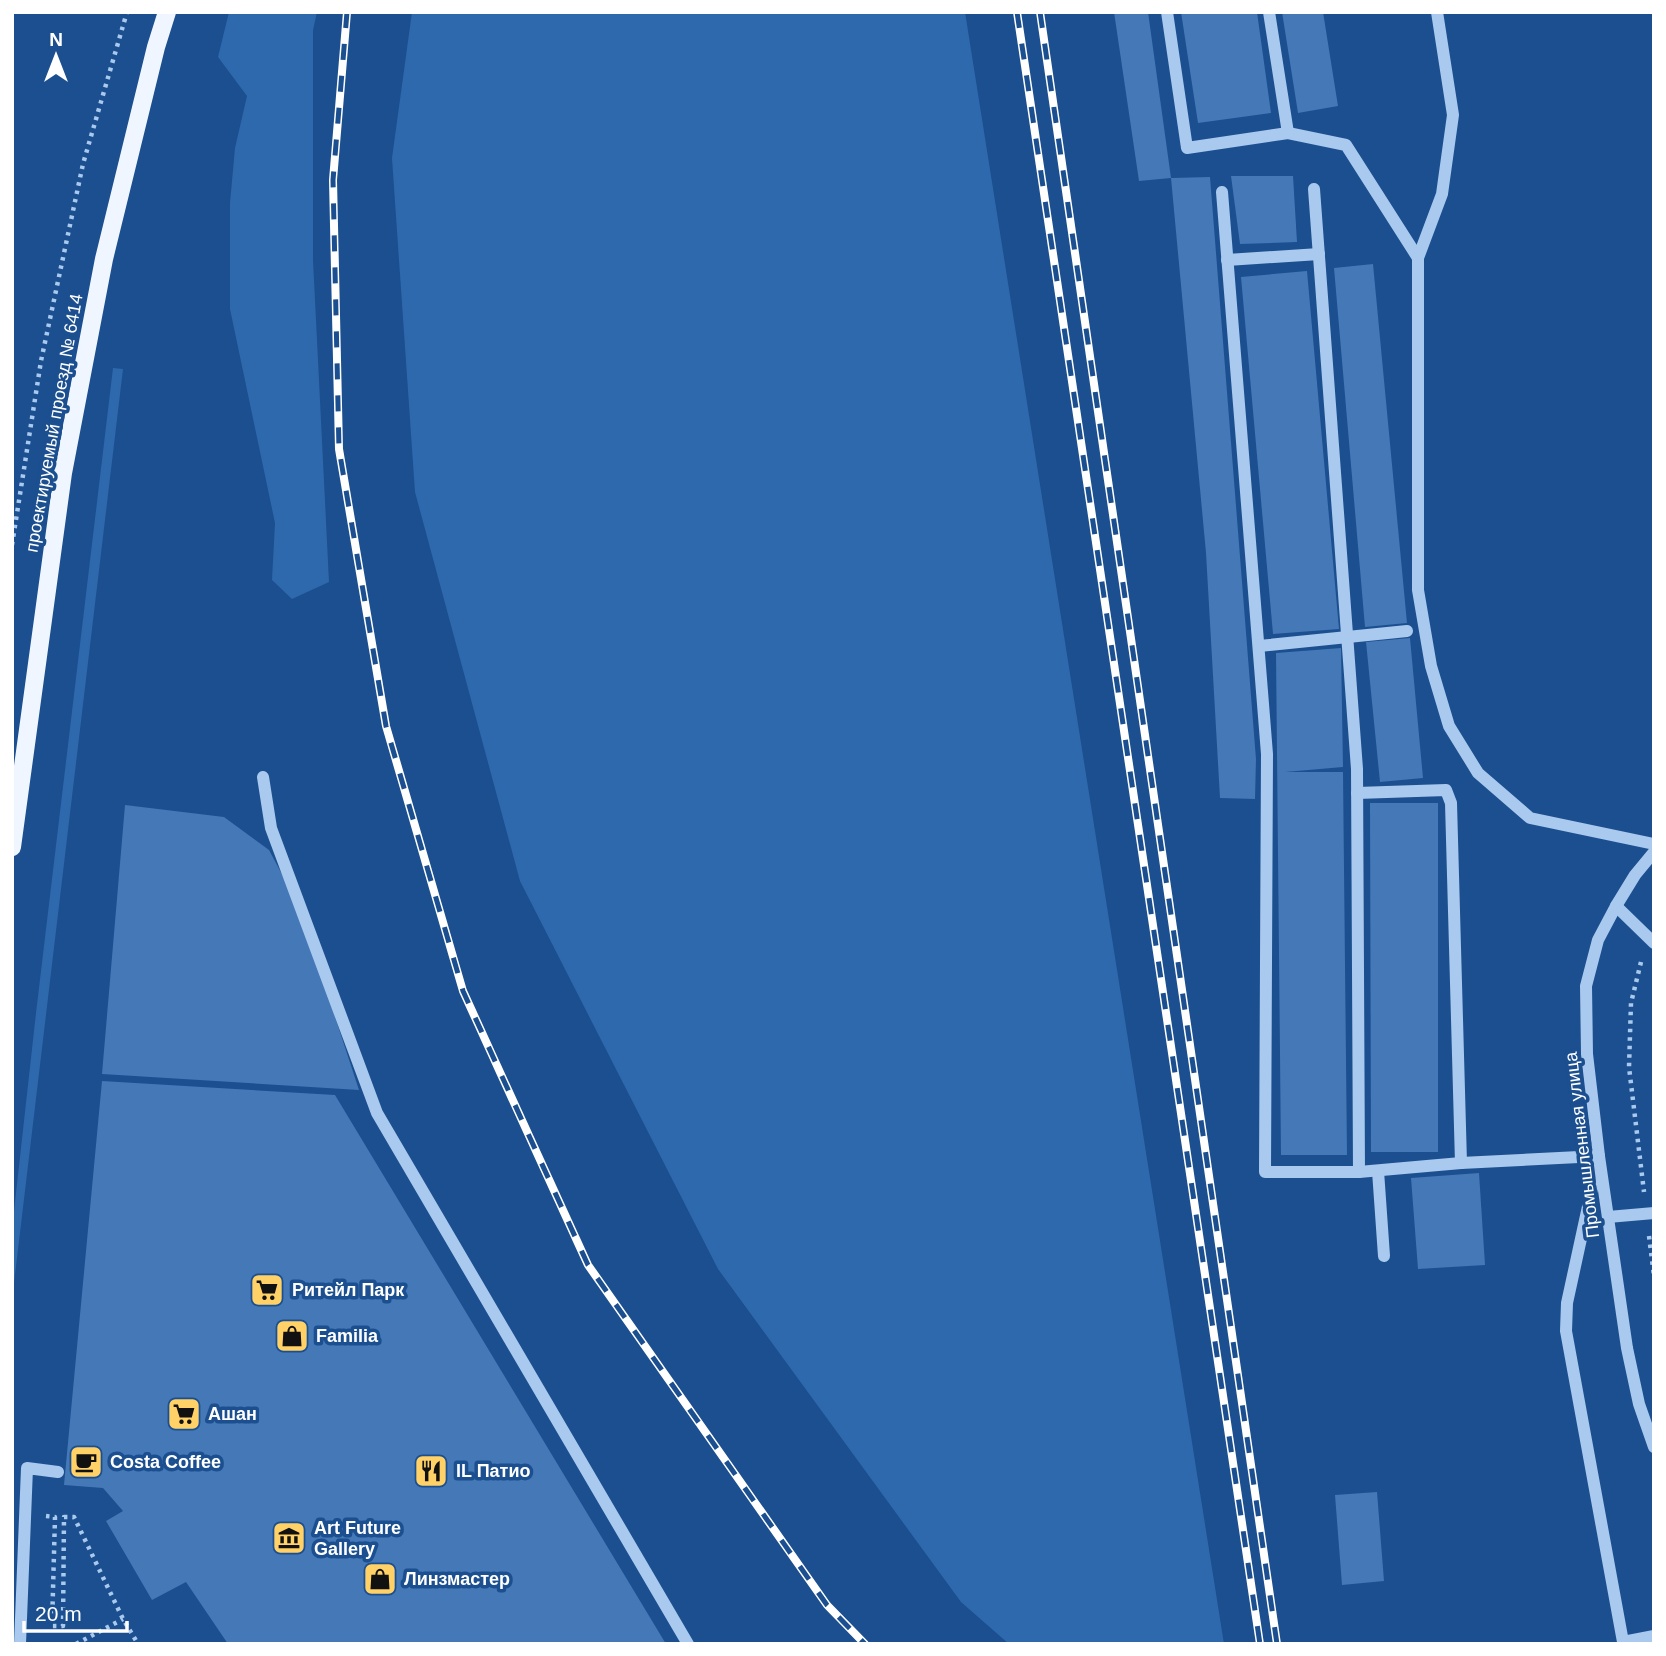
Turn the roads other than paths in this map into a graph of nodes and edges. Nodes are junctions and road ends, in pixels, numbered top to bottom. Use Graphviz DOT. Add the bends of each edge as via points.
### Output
graph roads {
  1 [pos="167,12"];
  2 [pos="1167,12"];
  3 [pos="1269,12"];
  4 [pos="1437,12"];
  5 [pos="1288,133"];
  6 [pos="1314,189"];
  7 [pos="1222,192"];
  8 [pos="1319,254"];
  9 [pos="1418,258"];
  10 [pos="1227,260"];
  11 [pos="1407,631"];
  12 [pos="1347,638"];
  13 [pos="1259,646"];
  14 [pos="263,777"];
  15 [pos="1357,793"];
  16 [pos="1654,845"];
  17 [pos="12,847"];
  18 [pos="1654,852"];
  19 [pos="1615,906"];
  20 [pos="1651,940"];
  21 [pos="1599,1156"];
  22 [pos="1461,1163"];
  23 [pos="1378,1171"];
  24 [pos="1359,1172"];
  25 [pos="1650,1213"];
  26 [pos="1608,1217"];
  27 [pos="1384,1256"];
  28 [pos="1654,1447"];
  29 [pos="58,1472"];
  30 [pos="1654,1636"];
  31 [pos="20,1644"];
  32 [pos="688,1644"];
  1 -- 17 [label="main road, проектируемый проезд № 6414" via="104,259 66,459"];
  2 -- 5 [label="street" via="1186,148"];
  3 -- 5 [label="street"];
  4 -- 9 [label="street" via="1453,115 1442,194"];
  5 -- 9 [label="street" via="1346,145"];
  6 -- 8 [label="street"];
  7 -- 10 [label="street"];
  8 -- 10 [label="street"];
  8 -- 12 [label="street"];
  9 -- 16 [label="street" via="1419,590 1431,666 1450,726 1478,773 1530,818"];
  10 -- 13 [label="street"];
  11 -- 12 [label="street"];
  12 -- 13 [label="street"];
  12 -- 15 [label="street"];
  13 -- 24 [label="street" via="1267,754 1265,1172"];
  14 -- 32 [label="street" via="271,828 377,1113"];
  15 -- 22 [label="street" via="1446,790 1451,803"];
  15 -- 24 [label="street"];
  18 -- 19 [label="street, Промышленная улица"];
  19 -- 20 [label="street"];
  19 -- 21 [label="street, Промышленная улица" via="1598,940 1586,986 1587,1054"];
  21 -- 22 [label="street"];
  21 -- 26 [label="street, Промышленная улица"];
  21 -- 30 [label="street" via="1567,1303 1566,1331 1623,1642"];
  22 -- 23 [label="street"];
  23 -- 24 [label="street"];
  23 -- 27 [label="street"];
  25 -- 26 [label="street"];
  26 -- 28 [label="street, Промышленная улица" via="1627,1348"];
  29 -- 31 [label="street" via="27,1468"];
}
